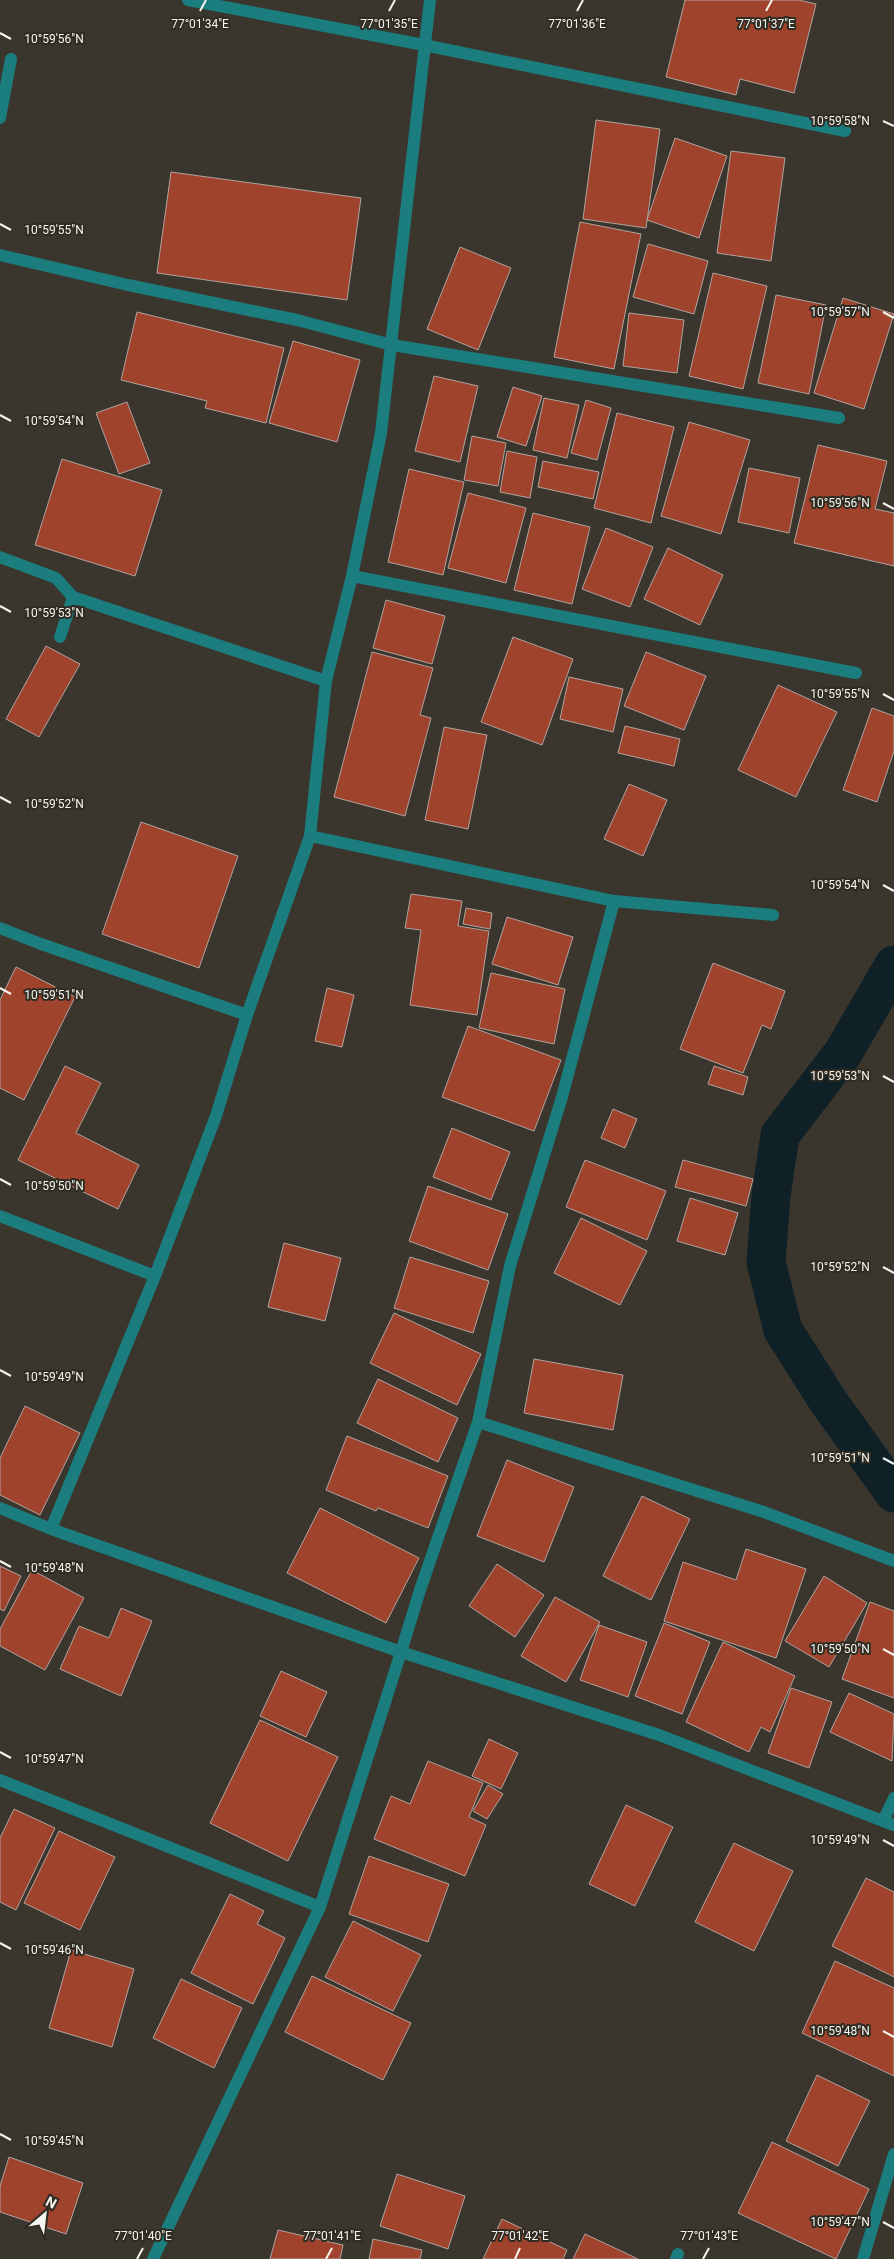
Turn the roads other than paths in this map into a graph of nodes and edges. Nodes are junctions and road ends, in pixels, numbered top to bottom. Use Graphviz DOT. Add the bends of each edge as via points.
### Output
graph roads {
  1 [pos="188,0"];
  2 [pos="430,0"];
  3 [pos="424,45"];
  4 [pos="11,59"];
  5 [pos="0,118"];
  6 [pos="845,131"];
  7 [pos="0,255"];
  8 [pos="392,345"];
  9 [pos="839,418"];
  10 [pos="0,557"];
  11 [pos="352,576"];
  12 [pos="73,597"];
  13 [pos="60,637"];
  14 [pos="856,673"];
  15 [pos="326,681"];
  16 [pos="310,836"];
  17 [pos="614,900"];
  18 [pos="773,915"];
  19 [pos="0,928"];
  20 [pos="248,1015"];
  21 [pos="0,1216"];
  22 [pos="155,1276"];
  23 [pos="478,1422"];
  24 [pos="0,1508"];
  25 [pos="51,1529"];
  26 [pos="894,1561"];
  27 [pos="401,1652"];
  28 [pos="0,1780"];
  29 [pos="894,1798"];
  30 [pos="889,1823"];
  31 [pos="320,1907"];
  32 [pos="894,2154"];
  33 [pos="153,2259"];
  34 [pos="863,2259"];
  1 -- 3 [label="street"];
  2 -- 3 [label="street"];
  3 -- 6 [label="street"];
  3 -- 8 [label="street"];
  4 -- 5 [label="street"];
  7 -- 8 [label="street" via="297,320"];
  8 -- 9 [label="street"];
  8 -- 11 [label="street" via="381,433"];
  10 -- 12 [label="street" via="56,578"];
  11 -- 14 [label="street"];
  11 -- 15 [label="street"];
  12 -- 13 [label="street"];
  12 -- 15 [label="street"];
  15 -- 16 [label="street"];
  16 -- 17 [label="street"];
  16 -- 20 [label="street"];
  17 -- 18 [label="street"];
  17 -- 23 [label="street" via="562,1097 510,1266"];
  19 -- 20 [label="street"];
  20 -- 22 [label="street" via="216,1116"];
  21 -- 22 [label="street"];
  22 -- 25 [label="street"];
  23 -- 26 [label="street" via="764,1512"];
  23 -- 27 [label="street"];
  24 -- 25 [label="street"];
  25 -- 27 [label="street"];
  27 -- 30 [label="street" via="659,1735"];
  27 -- 31 [label="street"];
  28 -- 31 [label="street"];
  29 -- 30 [label="street"];
  31 -- 33 [label="street"];
  32 -- 34 [label="street"];
}
